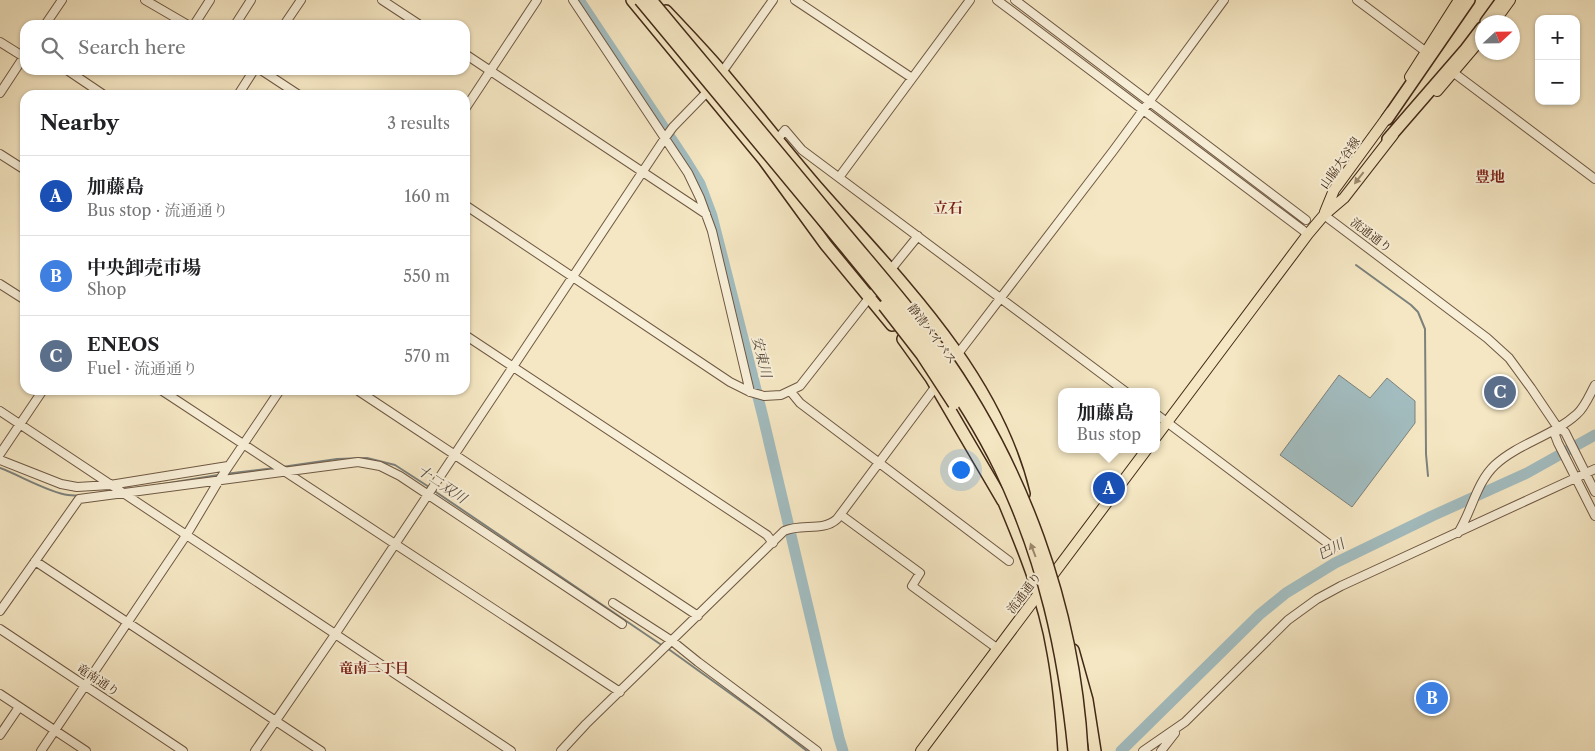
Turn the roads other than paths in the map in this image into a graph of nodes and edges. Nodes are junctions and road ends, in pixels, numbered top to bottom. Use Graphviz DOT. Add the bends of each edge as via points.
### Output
graph roads {
  1 [pos="62,0"];
  2 [pos="210,0"];
  3 [pos="252,0"];
  4 [pos="301,0"];
  5 [pos="382,0"];
  6 [pos="537,0"];
  7 [pos="573,0"];
  8 [pos="632,0"];
  9 [pos="640,0"];
  10 [pos="651,0"];
  11 [pos="657,0"];
  12 [pos="774,0"];
  13 [pos="795,0"];
  14 [pos="970,0"];
  15 [pos="997,0"];
  16 [pos="1015,0"];
  17 [pos="1224,0"];
  18 [pos="1357,0"];
  19 [pos="1459,0"];
  20 [pos="1470,0"];
  21 [pos="1502,0"];
  22 [pos="1510,0"];
  23 [pos="147,1"];
  24 [pos="1491,15"];
  25 [pos="1499,15"];
  26 [pos="48,20"];
  27 [pos="179,20"];
  28 [pos="197,20"];
  29 [pos="238,20"];
  30 [pos="287,20"];
  31 [pos="412,20"];
  32 [pos="676,30"];
  33 [pos="1475,37"];
  34 [pos="0,42"];
  35 [pos="1475,47"];
  36 [pos="1425,51"];
  37 [pos="20,54"];
  38 [pos="470,57"];
  39 [pos="20,62"];
  40 [pos="490,71"];
  41 [pos="722,72"];
  42 [pos="1454,73"];
  43 [pos="74,75"];
  44 [pos="251,75"];
  45 [pos="269,75"];
  46 [pos="912,78"];
  47 [pos="97,90"];
  48 [pos="241,90"];
  49 [pos="291,90"];
  50 [pos="0,92"];
  51 [pos="708,93"];
  52 [pos="470,101"];
  53 [pos="1150,101"];
  54 [pos="1144,109"];
  55 [pos="1387,119"];
  56 [pos="750,133"];
  57 [pos="665,138"];
  58 [pos="1388,139"];
  59 [pos="777,140"];
  60 [pos="0,154"];
  61 [pos="20,167"];
  62 [pos="642,172"];
  63 [pos="840,176"];
  64 [pos="799,177"];
  65 [pos="1595,179"];
  66 [pos="470,208"];
  67 [pos="706,214"];
  68 [pos="1324,215"];
  69 [pos="1306,220"];
  70 [pos="1308,234"];
  71 [pos="918,236"];
  72 [pos="890,270"];
  73 [pos="573,276"];
  74 [pos="0,284"];
  75 [pos="20,297"];
  76 [pos="1000,297"];
  77 [pos="870,298"];
  78 [pos="470,338"];
  79 [pos="957,355"];
  80 [pos="512,366"];
  81 [pos="1595,385"];
  82 [pos="936,386"];
  83 [pos="1121,388"];
  84 [pos="750,392"];
  85 [pos="791,392"];
  86 [pos="40,395"];
  87 [pos="170,395"];
  88 [pos="277,395"];
  89 [pos="365,395"];
  90 [pos="0,411"];
  91 [pos="1160,417"];
  92 [pos="1167,422"];
  93 [pos="20,424"];
  94 [pos="1558,428"];
  95 [pos="1160,432"];
  96 [pos="243,444"];
  97 [pos="1144,453"];
  98 [pos="0,454"];
  99 [pos="455,454"];
  100 [pos="0,460"];
  101 [pos="880,462"];
  102 [pos="228,466"];
  103 [pos="1595,469"];
  104 [pos="286,472"];
  105 [pos="1586,473"];
  106 [pos="1576,478"];
  107 [pos="218,482"];
  108 [pos="110,484"];
  109 [pos="1595,492"];
  110 [pos="124,494"];
  111 [pos="428,494"];
  112 [pos="1025,499"];
  113 [pos="1003,501"];
  114 [pos="840,515"];
  115 [pos="1595,516"];
  116 [pos="1458,532"];
  117 [pos="187,534"];
  118 [pos="772,543"];
  119 [pos="395,544"];
  120 [pos="1334,548"];
  121 [pos="35,561"];
  122 [pos="1009,561"];
  123 [pos="1053,575"];
  124 [pos="1039,594"];
  125 [pos="613,603"];
  126 [pos="0,611"];
  127 [pos="630,613"];
  128 [pos="698,616"];
  129 [pos="611,618"];
  130 [pos="126,622"];
  131 [pos="622,624"];
  132 [pos="0,629"];
  133 [pos="336,633"];
  134 [pos="669,645"];
  135 [pos="998,649"];
  136 [pos="85,685"];
  137 [pos="620,692"];
  138 [pos="0,694"];
  139 [pos="19,707"];
  140 [pos="275,721"];
  141 [pos="1184,722"];
  142 [pos="55,730"];
  143 [pos="0,735"];
  144 [pos="1093,750"];
  145 [pos="41,751"];
  146 [pos="86,751"];
  147 [pos="183,751"];
  148 [pos="255,751"];
  149 [pos="321,751"];
  150 [pos="512,751"];
  151 [pos="561,751"];
  152 [pos="817,751"];
  153 [pos="921,751"];
  154 [pos="1067,751"];
  155 [pos="1082,751"];
  156 [pos="1143,751"];
  157 [pos="1161,751"];
  1 -- 26 [label="street"];
  2 -- 28 [label="street"];
  3 -- 29 [label="street"];
  4 -- 30 [label="street"];
  5 -- 31 [label="street"];
  6 -- 40 [label="street"];
  7 -- 57 [label="street"];
  8 -- 51 [label="highway"];
  9 -- 56 [label="highway, 静清バイパス, bridge"];
  10 -- 32 [label="highway, 静清バイパス, bridge"];
  11 -- 32 [label="highway, bridge"];
  11 -- 41 [label="highway"];
  12 -- 41 [label="street"];
  13 -- 46 [label="street"];
  14 -- 46 [label="street"];
  15 -- 54 [label="street"];
  16 -- 53 [label="street"];
  17 -- 53 [label="street"];
  18 -- 36 [label="street"];
  19 -- 36 [label="main road, 山脇大谷線"];
  20 -- 55 [label="highway"];
  21 -- 24 [label="highway"];
  22 -- 25 [label="main road"];
  23 -- 27 [label="street"];
  32 -- 64 [label="highway, 静清バイパス, bridge"];
  33 -- 58 [label="highway"];
  34 -- 37 [label="street"];
  35 -- 42 [label="main road, 山脇大谷線"];
  36 -- 55 [label="main road, 山脇大谷線"];
  38 -- 40 [label="street"];
  39 -- 50 [label="street"];
  40 -- 52 [label="street"];
  40 -- 62 [label="street"];
  41 -- 51 [label="street"];
  41 -- 59 [label="highway"];
  42 -- 58 [label="main road, 山脇大谷線"];
  42 -- 65 [label="street"];
  43 -- 47 [label="street"];
  44 -- 48 [label="street"];
  45 -- 49 [label="street"];
  46 -- 63 [label="street"];
  51 -- 57 [label="street"];
  51 -- 77 [label="highway"];
  53 -- 54 [label="street"];
  53 -- 69 [label="street"];
  54 -- 70 [label="street"];
  54 -- 76 [label="street"];
  55 -- 68 [label="main road, 山脇大谷線" via="1334,190"];
  56 -- 113 [label="highway, bridge" via="766,159 922,355 954,404"];
  154 -- 56 [label="highway, 静清バイパス, one-way, bridge" via="1066,685 1055,625 1015,503 996,461 965,405 929,351"];
  57 -- 62 [label="street"];
  57 -- 67 [label="street" via="688,173"];
  58 -- 68 [label="main road, 山脇大谷線, one-way" via="1344,198"];
  59 -- 63 [label="street" via="785,130 802,150"];
  59 -- 72 [label="highway"];
  60 -- 61 [label="street"];
  62 -- 67 [label="street"];
  62 -- 73 [label="street"];
  63 -- 71 [label="street"];
  64 -- 112 [label="highway, bridge" via="857,236 941,342 1004,448"];
  64 -- 155 [label="highway, 静清バイパス, bridge" via="936,346 972,399 1001,452 1028,511 1056,591 1072,664"];
  66 -- 73 [label="street"];
  67 -- 84 [label="street"];
  68 -- 70 [label="main road"];
  68 -- 94 [label="street, 流通通り" via="1509,358"];
  70 -- 92 [label="main road"];
  71 -- 72 [label="street"];
  71 -- 76 [label="street"];
  72 -- 77 [label="street"];
  72 -- 79 [label="highway"];
  73 -- 80 [label="street"];
  73 -- 84 [label="street" via="730,382"];
  74 -- 75 [label="street"];
  76 -- 79 [label="street"];
  76 -- 83 [label="street"];
  77 -- 82 [label="highway"];
  77 -- 85 [label="street" via="810,375"];
  78 -- 80 [label="street"];
  79 -- 112 [label="highway" via="1001,426 1019,472"];
  80 -- 99 [label="street"];
  80 -- 118 [label="street" via="767,535"];
  81 -- 94 [label="street" via="1578,413"];
  82 -- 101 [label="street"];
  82 -- 113 [label="highway"];
  84 -- 85 [label="street" via="764,396"];
  85 -- 101 [label="street" via="800,403"];
  86 -- 93 [label="street"];
  87 -- 96 [label="street"];
  88 -- 96 [label="street"];
  89 -- 99 [label="street"];
  90 -- 93 [label="street"];
  91 -- 92 [label="street"];
  92 -- 95 [label="main road"];
  92 -- 120 [label="street"];
  93 -- 98 [label="street"];
  93 -- 108 [label="street"];
  94 -- 105 [label="street, 流通通り" via="1565,432"];
  94 -- 106 [label="street" via="1555,435"];
  94 -- 116 [label="street" via="1508,456 1491,470 1478,489 1466,521"];
  96 -- 102 [label="street"];
  96 -- 104 [label="street"];
  97 -- 123 [label="main road, 流通通り"];
  99 -- 111 [label="street"];
  99 -- 128 [label="street"];
  100 -- 108 [label="street" via="61,484"];
  101 -- 114 [label="street"];
  101 -- 122 [label="street"];
  102 -- 107 [label="street"];
  102 -- 108 [label="street"];
  103 -- 105 [label="street"];
  104 -- 107 [label="street"];
  104 -- 111 [label="street" via="363,462 394,472"];
  104 -- 119 [label="street"];
  105 -- 106 [label="street"];
  105 -- 109 [label="street"];
  106 -- 115 [label="street"];
  106 -- 116 [label="street"];
  107 -- 110 [label="street"];
  107 -- 117 [label="street"];
  108 -- 110 [label="street"];
  110 -- 117 [label="street"];
  110 -- 121 [label="street" via="79,499"];
  111 -- 119 [label="street"];
  111 -- 129 [label="street"];
  112 -- 123 [label="highway"];
  113 -- 124 [label="highway"];
  114 -- 118 [label="street" via="827,526 784,531"];
  114 -- 135 [label="street" via="920,573 912,586"];
  116 -- 141 [label="street" via="1341,586 1300,611"];
  117 -- 130 [label="street"];
  117 -- 133 [label="street"];
  118 -- 128 [label="street"];
  119 -- 133 [label="street"];
  119 -- 137 [label="street"];
  121 -- 126 [label="street"];
  121 -- 130 [label="street"];
  123 -- 124 [label="main road, 流通通り"];
  123 -- 144 [label="highway" via="1086,700"];
  124 -- 135 [label="main road, 流通通り"];
  124 -- 154 [label="highway" via="1053,651"];
  125 -- 127 [label="street"];
  127 -- 129 [label="street"];
  127 -- 134 [label="street"];
  128 -- 134 [label="street"];
  129 -- 131 [label="street"];
  130 -- 136 [label="street"];
  130 -- 140 [label="street"];
  132 -- 136 [label="street, 竜南通り"];
  133 -- 140 [label="street"];
  133 -- 150 [label="street"];
  134 -- 137 [label="street"];
  134 -- 152 [label="street" via="698,662"];
  135 -- 153 [label="main road, 流通通り"];
  136 -- 142 [label="street"];
  136 -- 147 [label="street, 竜南通り"];
  137 -- 151 [label="street"];
  138 -- 139 [label="street"];
  139 -- 142 [label="street"];
  139 -- 143 [label="street"];
  140 -- 148 [label="street"];
  140 -- 149 [label="street"];
  141 -- 156 [label="street"];
  141 -- 157 [label="street"];
  142 -- 145 [label="street"];
  142 -- 146 [label="street"];
}
